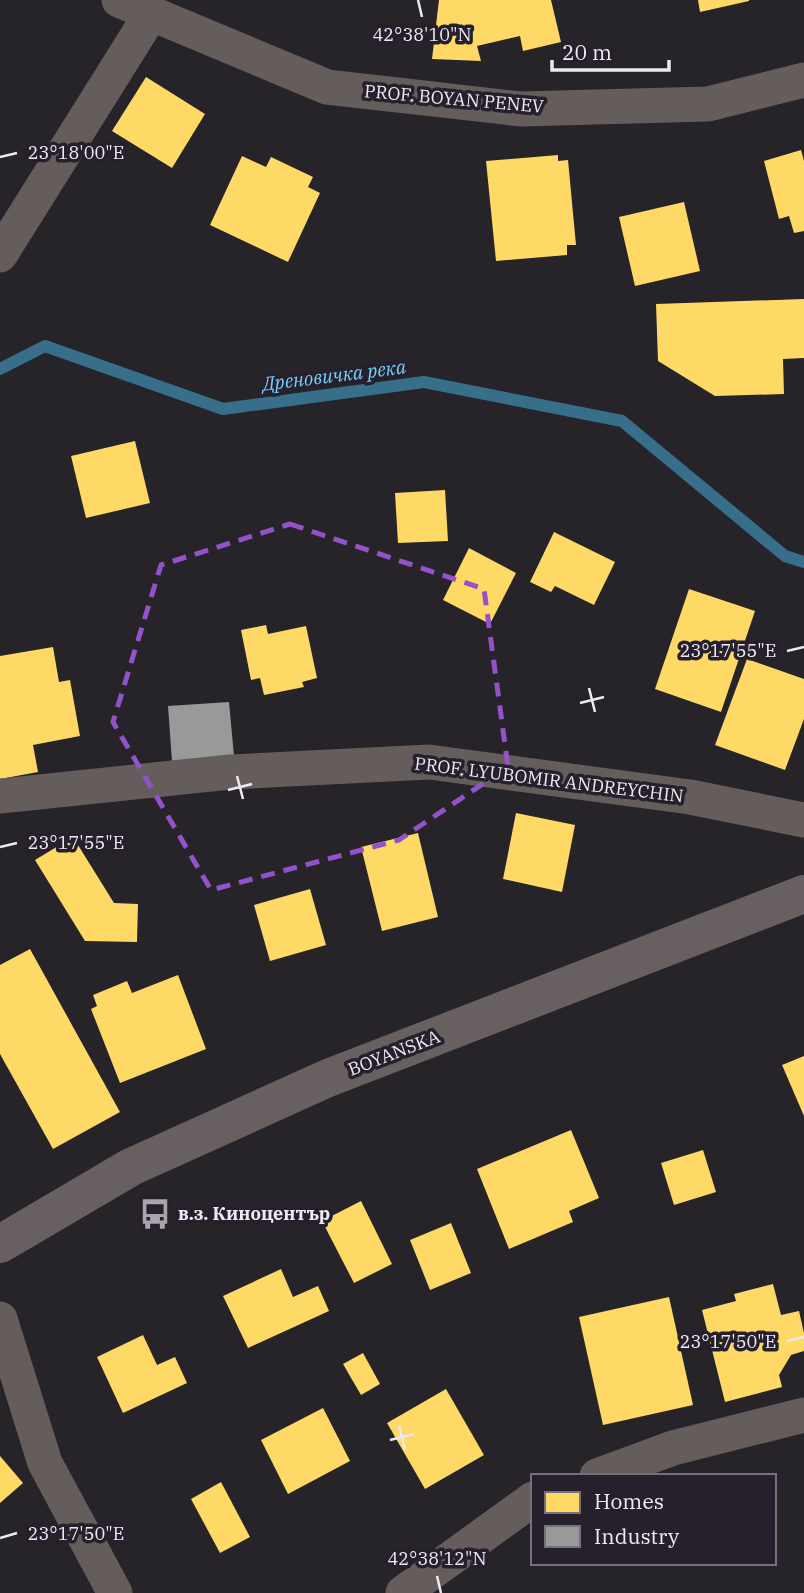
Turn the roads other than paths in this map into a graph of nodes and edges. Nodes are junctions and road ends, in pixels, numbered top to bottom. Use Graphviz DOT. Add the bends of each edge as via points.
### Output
graph roads {
  1 [pos="119,0"];
  2 [pos="151,14"];
  3 [pos="804,80"];
  4 [pos="0,255"];
  5 [pos="0,796"];
  6 [pos="804,820"];
  7 [pos="804,894"];
  8 [pos="0,1244"];
  9 [pos="0,1319"];
  10 [pos="804,1415"];
  11 [pos="602,1474"];
  12 [pos="531,1500"];
  13 [pos="115,1593"];
  14 [pos="403,1593"];
  1 -- 2 [label="street, PROF. BOYAN PENEV"];
  2 -- 3 [label="street, PROF. BOYAN PENEV" via="327,87 521,109 708,104"];
  2 -- 4 [label="street"];
  5 -- 6 [label="street, PROF. LYUBOMIR ANDREYCHIN" via="230,772 429,762 690,797"];
  7 -- 8 [label="main road, BOYANSKA" via="328,1078 131,1167"];
  9 -- 13 [label="street" via="45,1463"];
  10 -- 11 [label="street" via="673,1448"];
  12 -- 14 [label="street"];
}
